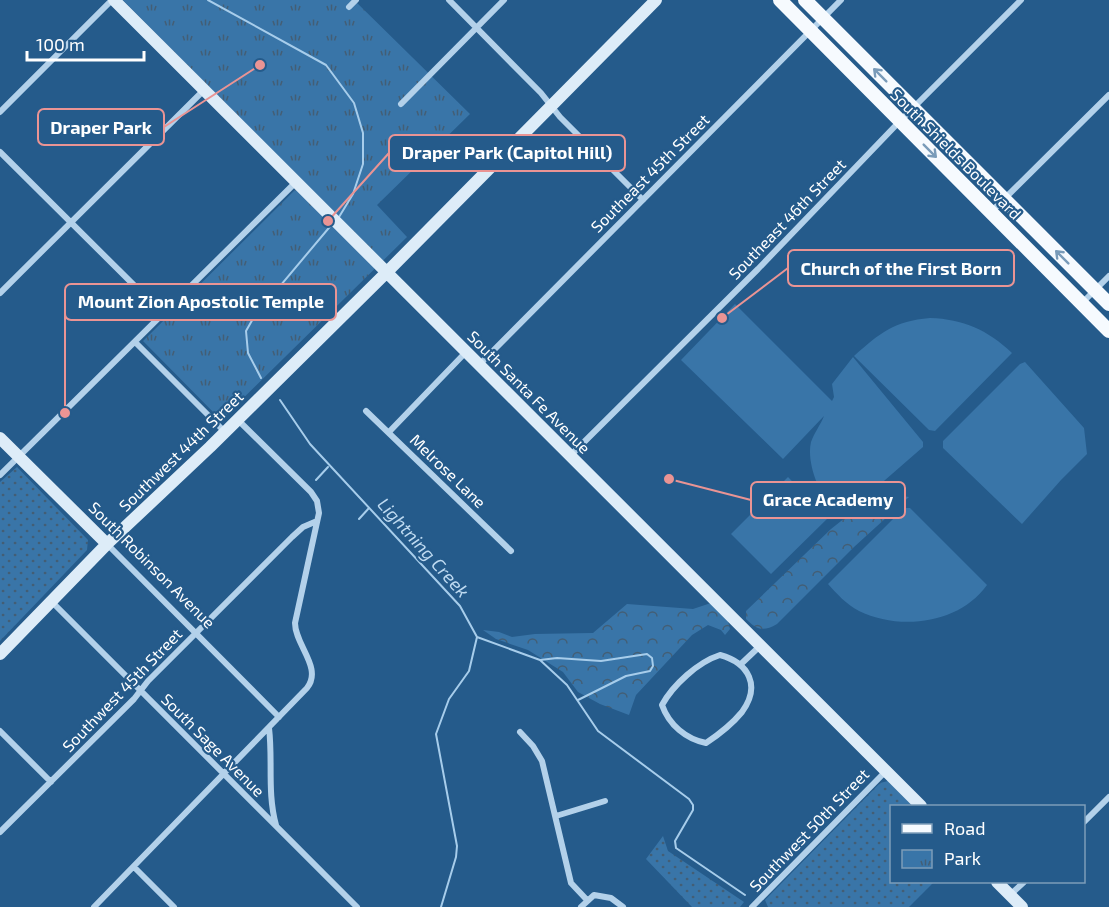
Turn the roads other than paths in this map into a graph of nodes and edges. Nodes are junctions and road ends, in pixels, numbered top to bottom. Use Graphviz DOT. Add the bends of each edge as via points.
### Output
graph roads {
  1 [pos="113,0"];
  2 [pos="356,0"];
  3 [pos="449,0"];
  4 [pos="504,0"];
  5 [pos="656,0"];
  6 [pos="780,0"];
  7 [pos="805,0"];
  8 [pos="841,0"];
  9 [pos="1021,0"];
  10 [pos="349,7"];
  11 [pos="823,18"];
  12 [pos="477,27"];
  13 [pos="810,31"];
  14 [pos="204,90"];
  15 [pos="1109,95"];
  16 [pos="401,104"];
  17 [pos="551,106"];
  18 [pos="913,108"];
  19 [pos="0,112"];
  20 [pos="900,121"];
  21 [pos="0,152"];
  22 [pos="296,182"];
  23 [pos="643,200"];
  24 [pos="1004,200"];
  25 [pos="991,213"];
  26 [pos="71,223"];
  27 [pos="386,273"];
  28 [pos="1109,276"];
  29 [pos="1095,290"];
  30 [pos="0,293"];
  31 [pos="1082,304"];
  32 [pos="1109,304"];
  33 [pos="162,313"];
  34 [pos="1109,331"];
  35 [pos="135,342"];
  36 [pos="466,352"];
  37 [pos="479,365"];
  38 [pos="366,411"];
  39 [pos="238,420"];
  40 [pos="226,432"];
  41 [pos="389,432"];
  42 [pos="0,438"];
  43 [pos="570,456"];
  44 [pos="19,457"];
  45 [pos="0,475"];
  46 [pos="317,521"];
  47 [pos="107,544"];
  48 [pos="511,551"];
  49 [pos="51,601"];
  50 [pos="196,633"];
  51 [pos="761,646"];
  52 [pos="0,654"];
  53 [pos="741,664"];
  54 [pos="140,691"];
  55 [pos="279,717"];
  56 [pos="268,728"];
  57 [pos="0,731"];
  58 [pos="520,732"];
  59 [pos="886,771"];
  60 [pos="222,774"];
  61 [pos="51,782"];
  62 [pos="1109,797"];
  63 [pos="606,801"];
  64 [pos="919,805"];
  65 [pos="556,816"];
  66 [pos="1085,820"];
  67 [pos="276,826"];
  68 [pos="0,832"];
  69 [pos="134,867"];
  70 [pos="998,883"];
  71 [pos="1023,883"];
  72 [pos="1011,895"];
  73 [pos="587,900"];
  74 [pos="94,907"];
  75 [pos="174,907"];
  76 [pos="357,907"];
  77 [pos="581,907"];
  78 [pos="623,907"];
  79 [pos="752,907"];
  80 [pos="1022,907"];
  1 -- 14 [label="street, South Santa Fe Avenue"];
  1 -- 19 [label="street"];
  2 -- 10 [label="street"];
  3 -- 12 [label="street"];
  4 -- 12 [label="street"];
  5 -- 17 [label="street, Southwest 44th Street"];
  6 -- 13 [label="main road, South Shields Boulevard"];
  7 -- 11 [label="main road, South Shields Boulevard"];
  8 -- 11 [label="street, Southeast 45th Street"];
  9 -- 18 [label="street, Southeast 46th Street"];
  11 -- 13 [label="street, Southeast 45th Street"];
  18 -- 11 [label="main road, South Shields Boulevard, one-way"];
  12 -- 16 [label="street"];
  12 -- 17 [label="street"];
  13 -- 20 [label="main road, South Shields Boulevard"];
  13 -- 23 [label="street, Southeast 45th Street"];
  14 -- 22 [label="street, South Santa Fe Avenue"];
  14 -- 26 [label="street"];
  15 -- 24 [label="street"];
  17 -- 23 [label="street"];
  17 -- 27 [label="street, Southwest 44th Street"];
  18 -- 20 [label="street, Southeast 46th Street"];
  18 -- 24 [label="main road, South Shields Boulevard"];
  20 -- 25 [label="main road, South Shields Boulevard, one-way"];
  20 -- 43 [label="street, Southeast 46th Street"];
  21 -- 26 [label="street"];
  22 -- 27 [label="street, South Santa Fe Avenue"];
  22 -- 33 [label="street"];
  23 -- 37 [label="street, Southeast 45th Street"];
  24 -- 25 [label="street"];
  29 -- 24 [label="main road, South Shields Boulevard, one-way"];
  25 -- 31 [label="main road, South Shields Boulevard"];
  26 -- 30 [label="street"];
  26 -- 33 [label="street"];
  27 -- 36 [label="street, South Santa Fe Avenue"];
  27 -- 39 [label="street, Southwest 44th Street"];
  28 -- 29 [label="street"];
  29 -- 31 [label="street"];
  29 -- 32 [label="main road, South Shields Boulevard"];
  31 -- 34 [label="main road, South Shields Boulevard"];
  33 -- 35 [label="street"];
  35 -- 40 [label="street"];
  35 -- 44 [label="street"];
  36 -- 37 [label="street, South Santa Fe Avenue"];
  36 -- 41 [label="street"];
  37 -- 43 [label="street, South Santa Fe Avenue"];
  38 -- 41 [label="street, Melrose Lane"];
  39 -- 40 [label="street, Southwest 44th Street"];
  39 -- 46 [label="street" via="311,492 318,505"];
  40 -- 47 [label="street, Southwest 44th Street"];
  41 -- 48 [label="street, Melrose Lane"];
  42 -- 44 [label="street, South Robinson Avenue"];
  43 -- 51 [label="street, South Santa Fe Avenue"];
  44 -- 45 [label="street"];
  44 -- 47 [label="street, South Robinson Avenue"];
  46 -- 50 [label="street, Southwest 45th Street" via="292,537"];
  46 -- 55 [label="street" via="294,623 313,680"];
  47 -- 49 [label="street, Southwest 44th Street"];
  47 -- 50 [label="street, South Robinson Avenue"];
  49 -- 52 [label="street, Southwest 44th Street"];
  49 -- 54 [label="street, South Sage Avenue"];
  50 -- 54 [label="street, Southwest 45th Street"];
  50 -- 55 [label="street, South Robinson Avenue"];
  51 -- 53 [label="street"];
  51 -- 59 [label="street, South Santa Fe Avenue"];
  53 -- 53 [label="street" via="720,655 708,659 667,697 662,705 665,713 684,735 706,743 742,712 751,678"];
  54 -- 60 [label="street, South Sage Avenue"];
  54 -- 61 [label="street, Southwest 45th Street"];
  55 -- 56 [label="street"];
  56 -- 60 [label="street"];
  56 -- 67 [label="street" via="272,751 271,804"];
  57 -- 61 [label="street"];
  58 -- 65 [label="street" via="542,761"];
  59 -- 64 [label="street, South Santa Fe Avenue"];
  59 -- 79 [label="street, Southwest 50th Street"];
  60 -- 67 [label="street, South Sage Avenue"];
  60 -- 69 [label="street"];
  61 -- 68 [label="street, Southwest 45th Street"];
  62 -- 66 [label="street"];
  63 -- 65 [label="street"];
  65 -- 73 [label="street" via="571,883"];
  67 -- 76 [label="street, South Sage Avenue"];
  69 -- 74 [label="street"];
  69 -- 75 [label="street"];
  70 -- 72 [label="street"];
  71 -- 72 [label="street"];
  72 -- 80 [label="street"];
  73 -- 77 [label="street"];
  73 -- 78 [label="street" via="594,895 604,896"];
}
